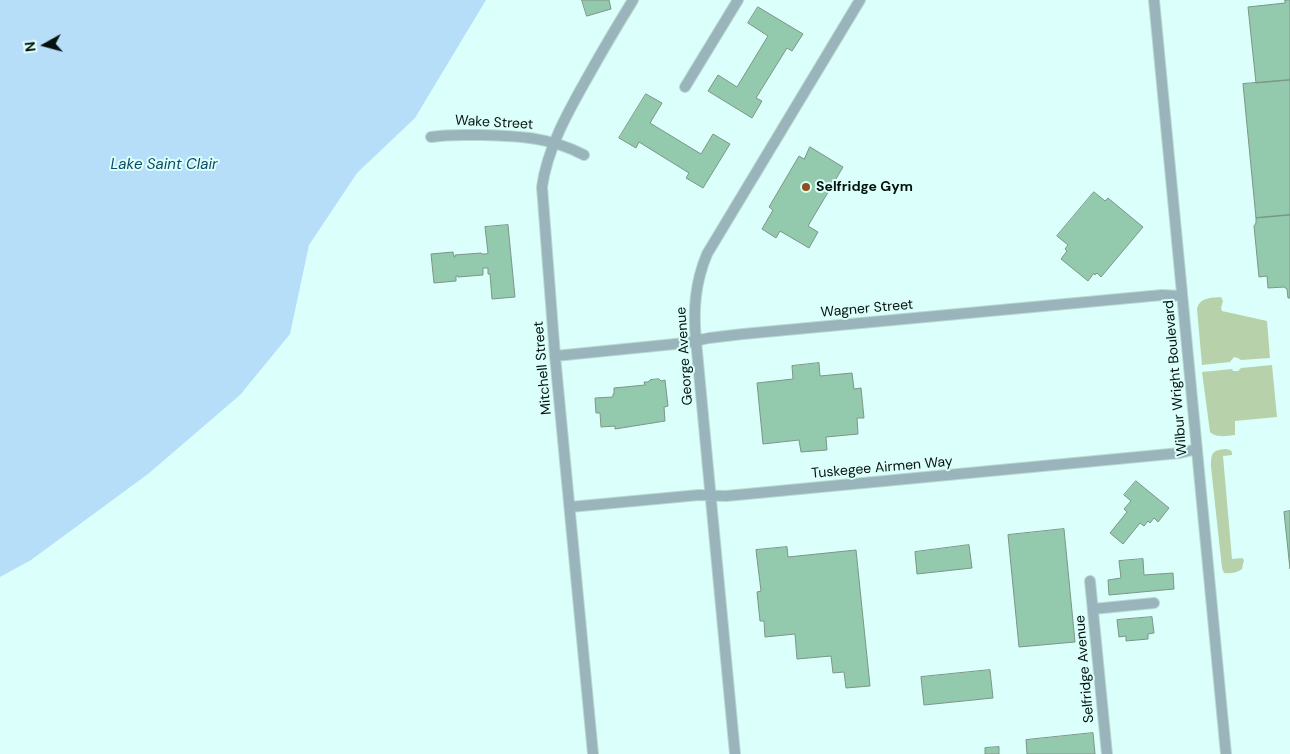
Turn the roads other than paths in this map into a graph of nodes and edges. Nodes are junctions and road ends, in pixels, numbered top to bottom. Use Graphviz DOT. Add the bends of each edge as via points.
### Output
graph roads {
  1 [pos="633,0"];
  2 [pos="738,0"];
  3 [pos="860,0"];
  4 [pos="1154,0"];
  5 [pos="685,87"];
  6 [pos="431,137"];
  7 [pos="554,142"];
  8 [pos="584,155"];
  9 [pos="1182,296"];
  10 [pos="696,341"];
  11 [pos="555,356"];
  12 [pos="1197,449"];
  13 [pos="710,496"];
  14 [pos="570,507"];
  15 [pos="1090,581"];
  16 [pos="1154,603"];
  17 [pos="1093,609"];
  18 [pos="594,754"];
  19 [pos="735,754"];
  20 [pos="1107,754"];
  21 [pos="1226,754"];
  1 -- 7 [label="street, Mitchell Street"];
  2 -- 5 [label="street"];
  3 -- 10 [label="street, George Avenue" via="707,254 695,298"];
  4 -- 9 [label="street, Wilbur Wright Boulevard"];
  6 -- 7 [label="street, Wake Street" via="519,136"];
  7 -- 8 [label="street, Wake Street"];
  7 -- 11 [label="street, Mitchell Street" via="542,187"];
  9 -- 10 [label="street, Wagner Street" via="1162,295"];
  9 -- 12 [label="street, Wilbur Wright Boulevard"];
  10 -- 11 [label="street, Wagner Street"];
  10 -- 13 [label="street, George Avenue"];
  11 -- 14 [label="street, Mitchell Street"];
  12 -- 13 [label="street, Tuskegee Airmen Way" via="1180,454"];
  12 -- 21 [label="street, Wilbur Wright Boulevard"];
  13 -- 14 [label="street, Tuskegee Airmen Way"];
  13 -- 19 [label="street, George Avenue"];
  14 -- 18 [label="street, Mitchell Street"];
  15 -- 17 [label="street, Selfridge Avenue"];
  16 -- 17 [label="street"];
  17 -- 20 [label="street, Selfridge Avenue"];
}
